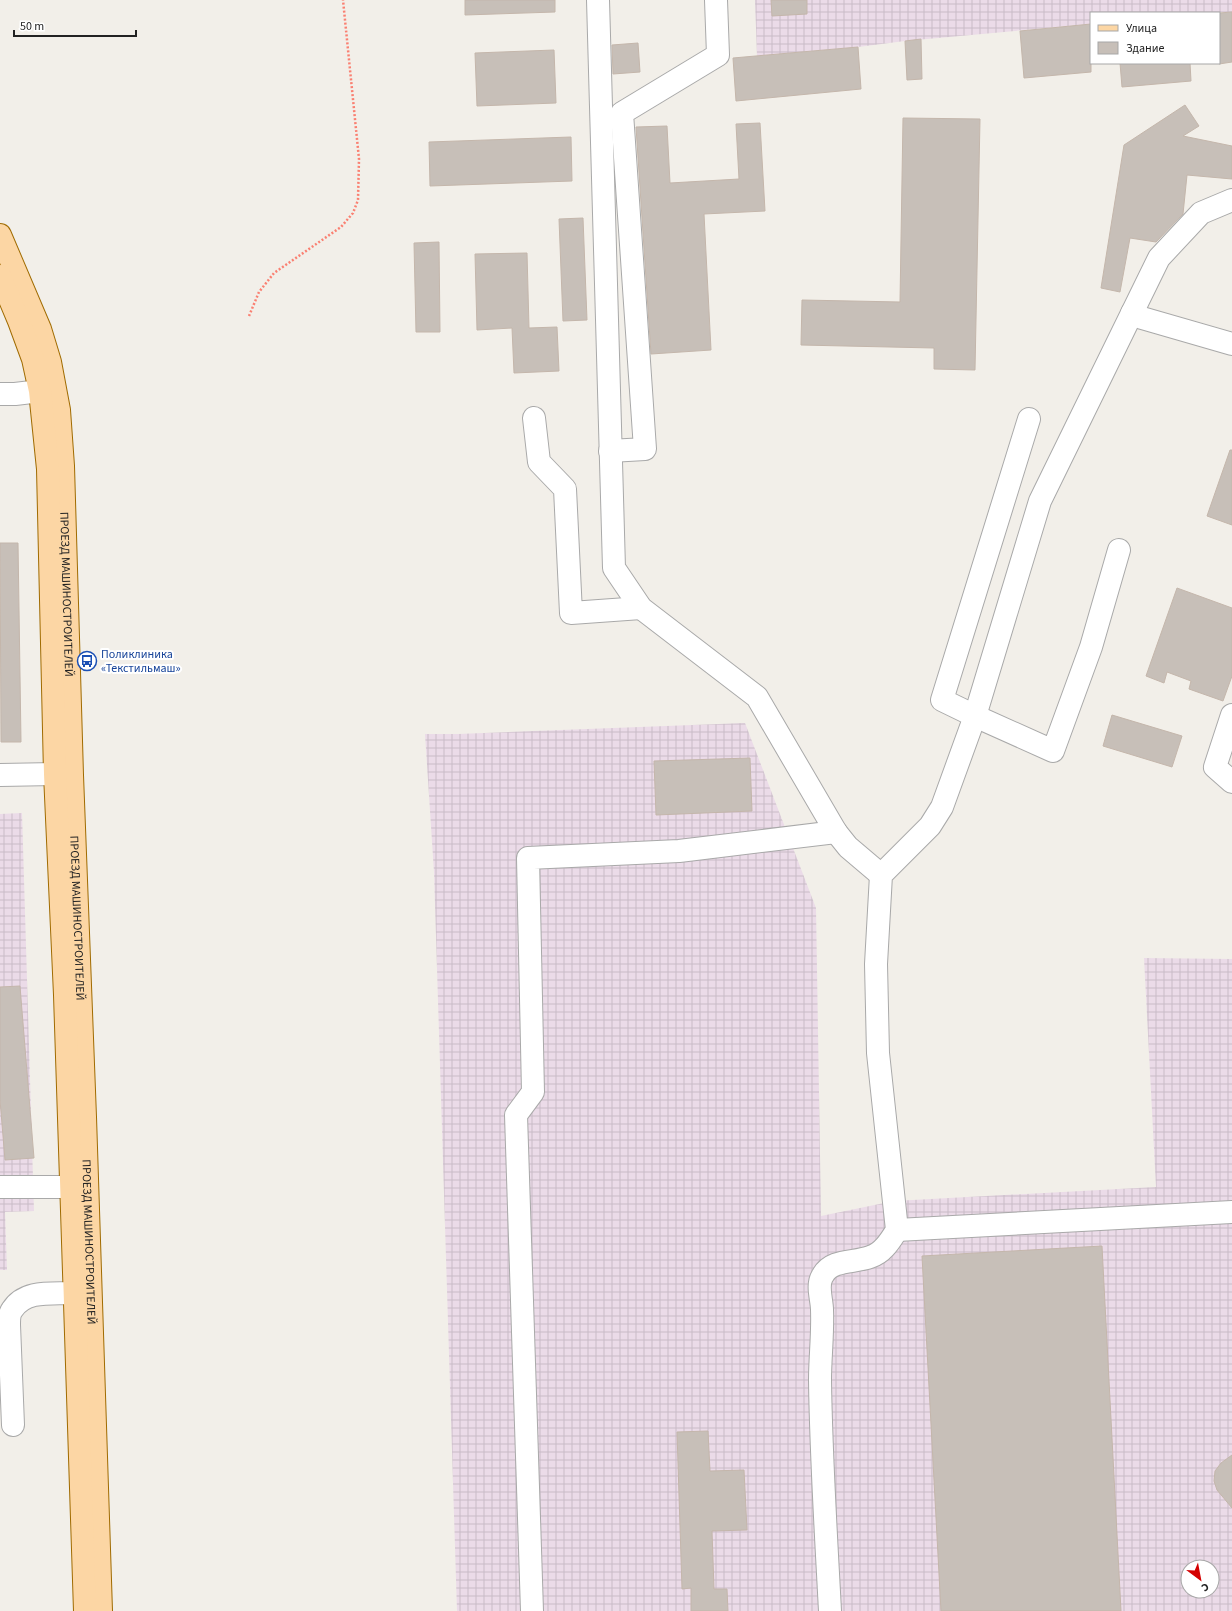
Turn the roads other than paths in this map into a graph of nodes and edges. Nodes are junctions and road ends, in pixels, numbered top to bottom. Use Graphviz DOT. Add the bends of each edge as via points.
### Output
graph roads {
  1 [pos="598,0"];
  2 [pos="716,0"];
  3 [pos="1232,200"];
  4 [pos="0,235"];
  5 [pos="0,276"];
  6 [pos="1132,313"];
  7 [pos="1232,344"];
  8 [pos="40,391"];
  9 [pos="0,394"];
  10 [pos="534,418"];
  11 [pos="1029,419"];
  12 [pos="610,452"];
  13 [pos="1119,550"];
  14 [pos="640,608"];
  15 [pos="1232,715"];
  16 [pos="975,716"];
  17 [pos="64,774"];
  18 [pos="0,775"];
  19 [pos="1232,782"];
  20 [pos="836,832"];
  21 [pos="881,875"];
  22 [pos="79,1186"];
  23 [pos="0,1187"];
  24 [pos="1232,1212"];
  25 [pos="897,1230"];
  26 [pos="74,1293"];
  27 [pos="13,1425"];
  28 [pos="85,1611"];
  29 [pos="101,1611"];
  30 [pos="532,1611"];
  31 [pos="830,1611"];
  1 -- 12 [label="lane"];
  2 -- 12 [label="lane" via="718,55 622,113 645,449"];
  3 -- 6 [label="lane" via="1202,213 1159,258"];
  4 -- 17 [label="main road, ПРОЕЗД МАШИНОСТРОИТЕЛЕЙ" via="40,329 50,362 59,410 63,466"];
  5 -- 8 [label="main road, ПРОЕЗД МАШИНОСТРОИТЕЛЕЙ" via="20,321 33,359"];
  6 -- 7 [label="lane"];
  6 -- 16 [label="lane" via="1040,501"];
  8 -- 9 [label="lane"];
  8 -- 17 [label="main road, ПРОЕЗД МАШИНОСТРОИТЕЛЕЙ" via="48,469"];
  10 -- 14 [label="lane" via="539,462 566,489 571,613"];
  11 -- 16 [label="lane" via="942,700"];
  12 -- 14 [label="lane" via="614,568"];
  13 -- 16 [label="lane" via="1091,647 1053,750"];
  14 -- 20 [label="lane" via="757,697"];
  15 -- 19 [label="lane" via="1215,766"];
  16 -- 21 [label="lane" via="942,807 930,826"];
  17 -- 18 [label="lane"];
  17 -- 22 [label="main road, ПРОЕЗД МАШИНОСТРОИТЕЛЕЙ" via="65,995"];
  20 -- 21 [label="lane" via="848,847"];
  20 -- 30 [label="lane" via="679,851 528,858 533,1092 516,1116"];
  21 -- 25 [label="lane" via="876,964 878,1053"];
  22 -- 23 [label="lane"];
  22 -- 26 [label="main road, ПРОЕЗД МАШИНОСТРОИТЕЛЕЙ"];
  22 -- 29 [label="main road, ПРОЕЗД МАШИНОСТРОИТЕЛЕЙ"];
  24 -- 25 [label="lane"];
  25 -- 31 [label="lane" via="889,1244 878,1253 828,1268 819,1284 822,1310 820,1379"];
  26 -- 27 [label="lane" via="34,1294 21,1300 11,1311 9,1326"];
  26 -- 28 [label="main road, ПРОЕЗД МАШИНОСТРОИТЕЛЕЙ"];
}
